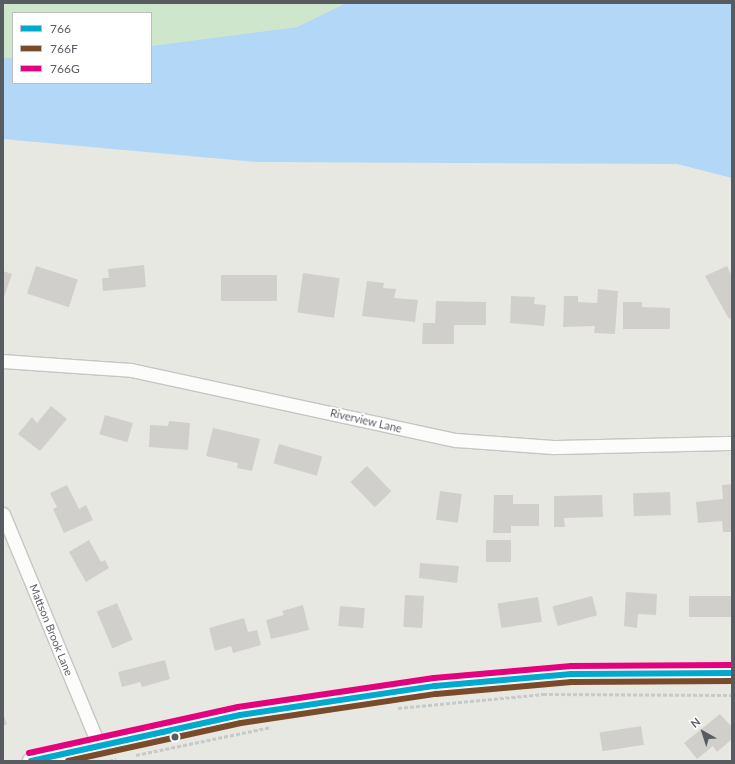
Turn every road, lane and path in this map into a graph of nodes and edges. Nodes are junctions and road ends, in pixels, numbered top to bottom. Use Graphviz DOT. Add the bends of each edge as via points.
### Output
graph roads {
  1 [pos="3,362"];
  2 [pos="732,443"];
  3 [pos="3,514"];
  4 [pos="732,673"];
  5 [pos="732,695"];
  6 [pos="391,709"];
  7 [pos="274,726"];
  8 [pos="99,746"];
  9 [pos="131,756"];
  10 [pos="124,758"];
  11 [pos="31,761"];
  12 [pos="109,761"];
  1 -- 2 [label="street, Riverview Lane" via="131,370 456,440 553,447"];
  3 -- 8 [label="street, Mattson Brook Lane"];
  4 -- 8 [label="street" via="571,674 435,686 278,708"];
  5 -- 6 [label="path" via="543,694"];
  7 -- 9 [label="path"];
  8 -- 11 [label="street"];
  10 -- 12 [label="path"];
}
